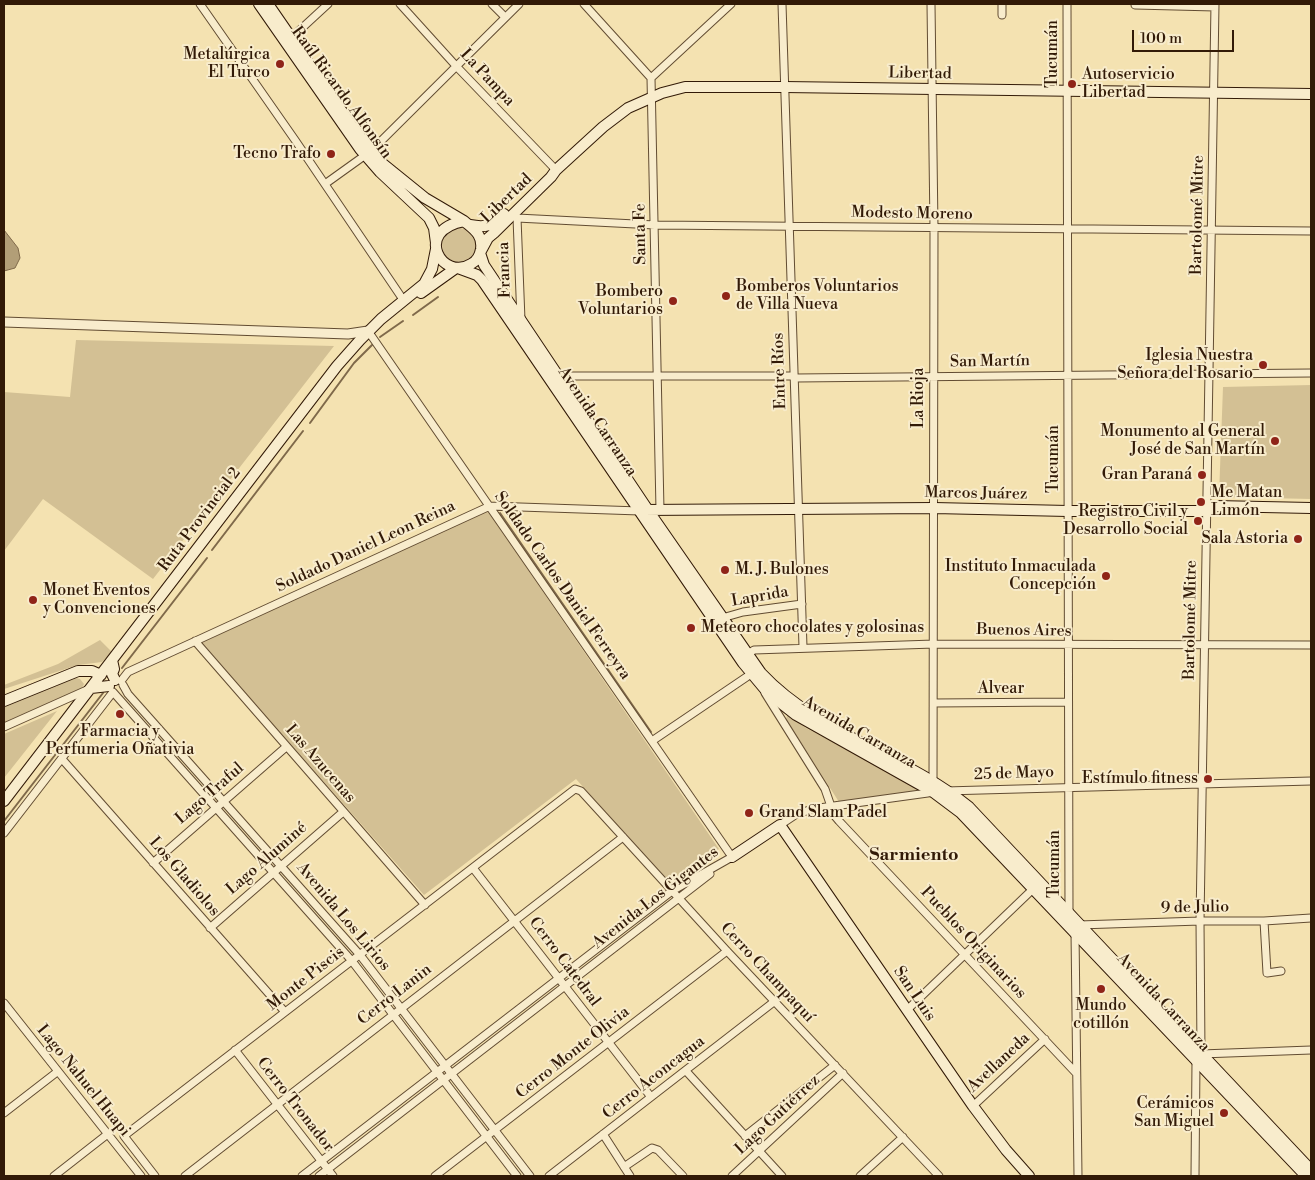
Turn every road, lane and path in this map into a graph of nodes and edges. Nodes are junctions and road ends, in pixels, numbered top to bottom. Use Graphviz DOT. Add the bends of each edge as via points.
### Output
graph roads {
  1 [pos="200,4"];
  2 [pos="259,4"];
  3 [pos="268,4"];
  4 [pos="328,4"];
  5 [pos="400,4"];
  6 [pos="492,4"];
  7 [pos="518,4"];
  8 [pos="584,4"];
  9 [pos="731,4"];
  10 [pos="782,4"];
  11 [pos="931,4"];
  12 [pos="1002,4"];
  13 [pos="1067,4"];
  14 [pos="1135,4"];
  15 [pos="1215,6"];
  16 [pos="1002,15"];
  17 [pos="504,16"];
  18 [pos="288,41"];
  19 [pos="457,67"];
  20 [pos="651,78"];
  21 [pos="784,87"];
  22 [pos="931,89"];
  23 [pos="1066,91"];
  24 [pos="1214,92"];
  25 [pos="1311,94"];
  26 [pos="651,97"];
  27 [pos="368,154"];
  28 [pos="556,170"];
  29 [pos="325,184"];
  30 [pos="515,216"];
  31 [pos="466,223"];
  32 [pos="655,226"];
  33 [pos="789,226"];
  34 [pos="934,228"];
  35 [pos="1066,229"];
  36 [pos="1212,229"];
  37 [pos="1311,231"];
  38 [pos="436,246"];
  39 [pos="481,252"];
  40 [pos="457,268"];
  41 [pos="404,301"];
  42 [pos="4,322"];
  43 [pos="521,322"];
  44 [pos="368,332"];
  45 [pos="1311,373"];
  46 [pos="1210,374"];
  47 [pos="1068,375"];
  48 [pos="657,376"];
  49 [pos="793,377"];
  50 [pos="933,377"];
  51 [pos="554,379"];
  52 [pos="490,506"];
  53 [pos="934,508"];
  54 [pos="1208,508"];
  55 [pos="1311,508"];
  56 [pos="798,509"];
  57 [pos="644,510"];
  58 [pos="660,510"];
  59 [pos="1068,511"];
  60 [pos="802,604"];
  61 [pos="722,618"];
  62 [pos="195,641"];
  63 [pos="934,644"];
  64 [pos="1068,645"];
  65 [pos="1204,645"];
  66 [pos="1311,645"];
  67 [pos="803,647"];
  68 [pos="745,658"];
  69 [pos="112,660"];
  70 [pos="101,675"];
  71 [pos="754,677"];
  72 [pos="40,685"];
  73 [pos="116,685"];
  74 [pos="91,688"];
  75 [pos="4,693"];
  76 [pos="4,701"];
  77 [pos="1068,702"];
  78 [pos="934,703"];
  79 [pos="4,727"];
  80 [pos="652,741"];
  81 [pos="286,747"];
  82 [pos="62,759"];
  83 [pos="1311,781"];
  84 [pos="1202,784"];
  85 [pos="933,787"];
  86 [pos="1069,787"];
  87 [pos="575,789"];
  88 [pos="947,791"];
  89 [pos="4,801"];
  90 [pos="223,801"];
  91 [pos="831,806"];
  92 [pos="216,808"];
  93 [pos="343,812"];
  94 [pos="780,825"];
  95 [pos="4,833"];
  96 [pos="622,837"];
  97 [pos="732,857"];
  98 [pos="153,863"];
  99 [pos="281,866"];
  100 [pos="474,868"];
  101 [pos="273,872"];
  102 [pos="1033,889"];
  103 [pos="672,891"];
  104 [pos="679,898"];
  105 [pos="425,905"];
  106 [pos="1069,914"];
  107 [pos="1311,918"];
  108 [pos="515,920"];
  109 [pos="1200,920"];
  110 [pos="1264,921"];
  111 [pos="210,928"];
  112 [pos="1077,928"];
  113 [pos="727,951"];
  114 [pos="965,954"];
  115 [pos="360,955"];
  116 [pos="352,961"];
  117 [pos="1281,971"];
  118 [pos="558,978"];
  119 [pos="565,986"];
  120 [pos="775,1001"];
  121 [pos="4,1004"];
  122 [pos="401,1009"];
  123 [pos="907,1010"];
  124 [pos="285,1012"];
  125 [pos="393,1015"];
  126 [pos="1045,1039"];
  127 [pos="608,1042"];
  128 [pos="235,1050"];
  129 [pos="1311,1050"];
  130 [pos="1199,1058"];
  131 [pos="835,1064"];
  132 [pos="444,1066"];
  133 [pos="686,1071"];
  134 [pos="58,1072"];
  135 [pos="436,1073"];
  136 [pos="843,1073"];
  137 [pos="1076,1073"];
  138 [pos="450,1074"];
  139 [pos="442,1080"];
  140 [pos="651,1097"];
  141 [pos="278,1104"];
  142 [pos="973,1106"];
  143 [pos="4,1112"];
  144 [pos="494,1131"];
  145 [pos="108,1133"];
  146 [pos="603,1134"];
  147 [pos="124,1136"];
  148 [pos="745,1136"];
  149 [pos="486,1137"];
  150 [pos="903,1138"];
  151 [pos="759,1151"];
  152 [pos="321,1161"];
  153 [pos="624,1167"];
  154 [pos="328,1170"];
  155 [pos="1311,1170"];
  156 [pos="54,1176"];
  157 [pos="141,1176"];
  158 [pos="155,1176"];
  159 [pos="185,1176"];
  160 [pos="302,1176"];
  161 [pos="319,1176"];
  162 [pos="333,1176"];
  163 [pos="435,1176"];
  164 [pos="517,1176"];
  165 [pos="530,1176"];
  166 [pos="549,1176"];
  167 [pos="630,1176"];
  168 [pos="683,1176"];
  169 [pos="732,1176"];
  170 [pos="782,1176"];
  171 [pos="860,1176"];
  172 [pos="939,1176"];
  173 [pos="1029,1176"];
  174 [pos="1078,1176"];
  175 [pos="1195,1176"];
  176 [pos="1306,1176"];
  1 -- 29 [label="street"];
  2 -- 18 [label="main road, Raúl Ricardo Alfonsín"];
  3 -- 18 [label="main road, Raúl Ricardo Alfonsín"];
  4 -- 18 [label="street"];
  5 -- 19 [label="street, La Pampa"];
  6 -- 17 [label="street"];
  7 -- 17 [label="street"];
  8 -- 20 [label="street"];
  9 -- 20 [label="street"];
  10 -- 21 [label="street, Entre Ríos"];
  11 -- 22 [label="street, La Rioja"];
  12 -- 16 [label="street"];
  13 -- 23 [label="street, Tucumán"];
  14 -- 15 [label="street"];
  15 -- 24 [label="street, Bartolomé Mitre"];
  17 -- 19 [label="street"];
  18 -- 27 [label="main road, Raúl Ricardo Alfonsín"];
  19 -- 27 [label="street"];
  19 -- 28 [label="street, La Pampa"];
  20 -- 26 [label="street, Santa Fe"];
  21 -- 22 [label="main road, Libertad"];
  21 -- 26 [label="main road, Libertad" via="685,87"];
  21 -- 33 [label="street, Entre Ríos"];
  22 -- 23 [label="main road, Libertad"];
  22 -- 34 [label="street, La Rioja"];
  23 -- 24 [label="main road, Libertad"];
  23 -- 35 [label="street, Tucumán"];
  24 -- 25 [label="main road, Libertad"];
  24 -- 36 [label="street, Bartolomé Mitre"];
  26 -- 28 [label="main road, Libertad" via="611,120"];
  26 -- 32 [label="street, Santa Fe"];
  27 -- 29 [label="street"];
  27 -- 31 [label="main road, Raúl Ricardo Alfonsín"];
  27 -- 38 [label="main road, Raúl Ricardo Alfonsín" via="429,218"];
  28 -- 30 [label="main road, Libertad"];
  28 -- 31 [label="main road, Libertad" via="497,221 483,227"];
  29 -- 41 [label="street"];
  30 -- 32 [label="street, Modesto Moreno"];
  30 -- 39 [label="main road, Libertad" via="488,238"];
  30 -- 43 [label="street, Francia"];
  31 -- 38 [label="main road" via="445,227"];
  31 -- 39 [label="main road" via="479,235"];
  32 -- 33 [label="street, Modesto Moreno"];
  32 -- 48 [label="street, Santa Fe"];
  33 -- 34 [label="street, Modesto Moreno"];
  33 -- 49 [label="street, Entre Ríos"];
  34 -- 35 [label="street, Modesto Moreno"];
  34 -- 50 [label="street, La Rioja"];
  35 -- 36 [label="street, Modesto Moreno"];
  35 -- 47 [label="street, Tucumán"];
  36 -- 37 [label="street, Modesto Moreno"];
  36 -- 46 [label="street, Bartolomé Mitre"];
  38 -- 40 [label="main road" via="439,257"];
  38 -- 41 [label="main road" via="432,269 424,284"];
  39 -- 40 [label="main road" via="473,264"];
  39 -- 43 [label="main road, Avenida Carranza" via="484,265"];
  40 -- 44 [label="main road"];
  40 -- 51 [label="main road, Avenida Carranza" via="482,280"];
  41 -- 44 [label="main road"];
  42 -- 44 [label="street" via="348,334"];
  43 -- 51 [label="main road, Avenida Carranza"];
  44 -- 52 [label="street, Soldado Carlos Daniel Ferreyra"];
  44 -- 69 [label="main road, Ruta Provincial 2" via="317,391"];
  45 -- 46 [label="street, San Martín"];
  46 -- 47 [label="street, San Martín"];
  46 -- 54 [label="street, Bartolomé Mitre"];
  47 -- 50 [label="street, San Martín"];
  47 -- 59 [label="street, Tucumán"];
  48 -- 49 [label="street, San Martín"];
  48 -- 51 [label="street, San Martín" via="568,376"];
  48 -- 58 [label="street, Santa Fe"];
  49 -- 50 [label="street, San Martín"];
  49 -- 56 [label="street, Entre Ríos"];
  50 -- 53 [label="street, La Rioja"];
  51 -- 57 [label="main road, Avenida Carranza"];
  52 -- 57 [label="street, Soldado Daniel Leon Reina"];
  52 -- 62 [label="street, Soldado Daniel Leon Reina"];
  52 -- 80 [label="street, Soldado Carlos Daniel Ferreyra"];
  53 -- 56 [label="main road, Marcos Juárez"];
  53 -- 59 [label="main road, Marcos Juárez"];
  53 -- 63 [label="street, La Rioja"];
  54 -- 55 [label="main road, Marcos Juárez"];
  54 -- 59 [label="main road, Marcos Juárez" via="1202,511"];
  54 -- 65 [label="street, Bartolomé Mitre"];
  56 -- 58 [label="main road, Marcos Juárez"];
  56 -- 60 [label="street, Entre Ríos"];
  57 -- 58 [label="main road, Marcos Juárez"];
  57 -- 61 [label="main road, Avenida Carranza"];
  57 -- 68 [label="main road, Avenida Carranza"];
  59 -- 64 [label="street, Tucumán"];
  60 -- 61 [label="street, Laprida"];
  60 -- 67 [label="street, Entre Ríos"];
  61 -- 68 [label="main road, Avenida Carranza"];
  62 -- 73 [label="street, Soldado Daniel Leon Reina" via="128,672"];
  62 -- 81 [label="street, Las Azucenas"];
  63 -- 64 [label="street, Buenos Aires"];
  63 -- 67 [label="street, Buenos Aires"];
  63 -- 78 [label="street, La Rioja"];
  64 -- 65 [label="street, Buenos Aires"];
  64 -- 77 [label="street, Tucumán"];
  65 -- 66 [label="street, Buenos Aires"];
  65 -- 84 [label="street, Bartolomé Mitre"];
  67 -- 68 [label="street, Buenos Aires" via="754,650"];
  68 -- 71 [label="main road, Avenida Carranza"];
  68 -- 85 [label="main road, Avenida Carranza" via="800,707"];
  69 -- 70 [label="main road, Ruta Provincial 2"];
  69 -- 73 [label="main road"];
  70 -- 72 [label="main road" via="78,671"];
  70 -- 74 [label="main road, Ruta Provincial 2"];
  71 -- 80 [label="street"];
  71 -- 85 [label="main road, Avenida Carranza" via="796,715"];
  71 -- 91 [label="street, Pueblos Originarios" via="825,789"];
  72 -- 75 [label="main road"];
  72 -- 76 [label="main road"];
  73 -- 74 [label="main road"];
  73 -- 82 [label="street, Soldado Daniel Leon Reina"];
  73 -- 90 [label="street, Avenida Los Lirios" via="128,694"];
  73 -- 92 [label="street, Avenida Los Lirios"];
  74 -- 79 [label="street"];
  74 -- 89 [label="main road, Ruta Provincial 2"];
  77 -- 78 [label="street, Alvear"];
  77 -- 86 [label="street, Tucumán"];
  78 -- 85 [label="street, La Rioja"];
  80 -- 97 [label="street, Soldado Carlos Daniel Ferreyra"];
  81 -- 90 [label="street, Lago Traful"];
  81 -- 93 [label="street, Las Azucenas"];
  82 -- 95 [label="street, Soldado Daniel Leon Reina"];
  82 -- 98 [label="street, Los Gladiolos"];
  83 -- 84 [label="street, 25 de Mayo"];
  84 -- 86 [label="street, 25 de Mayo"];
  84 -- 109 [label="street, Bartolomé Mitre"];
  85 -- 88 [label="main road, Avenida Carranza"];
  85 -- 91 [label="street"];
  85 -- 102 [label="main road, Avenida Carranza"];
  86 -- 88 [label="street, 25 de Mayo"];
  86 -- 106 [label="street, Tucumán"];
  87 -- 96 [label="street, Cerro Champaquí" via="581,791"];
  87 -- 100 [label="street, Monte Piscis"];
  88 -- 106 [label="main road, Avenida Carranza" via="969,807"];
  90 -- 92 [label="street, Lago Traful"];
  90 -- 99 [label="street, Avenida Los Lirios"];
  91 -- 94 [label="street" via="802,812"];
  91 -- 114 [label="street, Pueblos Originarios" via="838,821"];
  92 -- 98 [label="street, Lago Traful"];
  92 -- 101 [label="street, Avenida Los Lirios"];
  93 -- 99 [label="street, Lago Aluminé"];
  93 -- 105 [label="street, Las Azucenas"];
  94 -- 97 [label="main road"];
  94 -- 123 [label="main road, San Luis"];
  96 -- 103 [label="street, Cerro Champaquí"];
  96 -- 108 [label="street, Cerro Lanin"];
  97 -- 103 [label="street, Avenida Los Gigantes"];
  97 -- 104 [label="street, Avenida Los Gigantes"];
  98 -- 111 [label="street, Los Gladiolos"];
  99 -- 101 [label="street, Lago Aluminé"];
  99 -- 115 [label="street, Avenida Los Lirios"];
  100 -- 105 [label="street, Monte Piscis"];
  100 -- 108 [label="street, Cerro Catedral"];
  101 -- 111 [label="street, Lago Aluminé"];
  101 -- 116 [label="street, Avenida Los Lirios"];
  102 -- 112 [label="main road, Avenida Carranza"];
  102 -- 114 [label="street"];
  103 -- 104 [label="street, Cerro Champaquí"];
  103 -- 118 [label="street, Avenida Los Gigantes"];
  104 -- 113 [label="street, Cerro Champaquí"];
  104 -- 119 [label="street, Avenida Los Gigantes"];
  105 -- 115 [label="street, Monte Piscis"];
  106 -- 112 [label="main road, Avenida Carranza"];
  107 -- 110 [label="street, 9 de Julio"];
  108 -- 118 [label="street, Cerro Catedral"];
  108 -- 122 [label="street, Cerro Lanin"];
  109 -- 110 [label="street, 9 de Julio"];
  109 -- 112 [label="street, 9 de Julio"];
  109 -- 130 [label="street, Bartolomé Mitre"];
  110 -- 117 [label="street" via="1267,973"];
  111 -- 124 [label="street, Los Gladiolos"];
  112 -- 130 [label="main road, Avenida Carranza"];
  112 -- 137 [label="street"];
  113 -- 120 [label="street, Cerro Champaquí"];
  113 -- 127 [label="street, Cerro Monte Olivia"];
  114 -- 123 [label="street"];
  114 -- 126 [label="street, Pueblos Originarios"];
  115 -- 116 [label="street, Monte Piscis"];
  115 -- 122 [label="street, Avenida Los Lirios"];
  116 -- 124 [label="street, Monte Piscis"];
  116 -- 125 [label="street, Avenida Los Lirios"];
  118 -- 119 [label="street, Cerro Catedral"];
  118 -- 132 [label="street, Avenida Los Gigantes"];
  119 -- 127 [label="street, Cerro Catedral"];
  119 -- 138 [label="street, Avenida Los Gigantes"];
  120 -- 131 [label="street, Cerro Champaquí"];
  120 -- 133 [label="street, Cerro Aconcagua"];
  121 -- 134 [label="street, Lago Nahuel Huapi"];
  122 -- 125 [label="street, Cerro Lanin"];
  122 -- 132 [label="street, Avenida Los Lirios"];
  123 -- 142 [label="main road, San Luis"];
  124 -- 128 [label="street, Monte Piscis"];
  125 -- 135 [label="street, Avenida Los Lirios"];
  125 -- 141 [label="street, Cerro Lanin"];
  126 -- 137 [label="street, Pueblos Originarios"];
  126 -- 142 [label="street, Avellaneda"];
  127 -- 140 [label="street, Cerro Catedral"];
  127 -- 144 [label="street, Cerro Monte Olivia"];
  128 -- 141 [label="street, Cerro Tronador"];
  128 -- 147 [label="street, Monte Piscis"];
  129 -- 130 [label="street"];
  130 -- 155 [label="main road, Avenida Carranza"];
  130 -- 175 [label="street, Bartolomé Mitre"];
  130 -- 176 [label="main road, Avenida Carranza"];
  131 -- 136 [label="street, Cerro Champaquí"];
  131 -- 148 [label="street"];
  132 -- 135 [label="street, Avenida Los Gigantes"];
  132 -- 138 [label="street, Avenida Los Lirios"];
  133 -- 140 [label="street, Cerro Aconcagua"];
  133 -- 148 [label="street"];
  134 -- 143 [label="street"];
  134 -- 145 [label="street, Lago Nahuel Huapi"];
  135 -- 139 [label="street, Avenida Los Lirios"];
  135 -- 152 [label="street, Avenida Los Gigantes"];
  136 -- 150 [label="street, Cerro Champaquí"];
  136 -- 151 [label="street, Lago Gutiérrez"];
  137 -- 174 [label="street"];
  138 -- 139 [label="street, Avenida Los Gigantes"];
  138 -- 144 [label="street, Avenida Los Lirios"];
  139 -- 149 [label="street, Avenida Los Lirios"];
  139 -- 154 [label="street, Avenida Los Gigantes"];
  140 -- 146 [label="street, Cerro Aconcagua"];
  141 -- 152 [label="street, Cerro Tronador"];
  141 -- 159 [label="street, Cerro Lanin"];
  142 -- 173 [label="main road, San Luis"];
  144 -- 149 [label="street, Cerro Monte Olivia"];
  144 -- 165 [label="street, Avenida Los Lirios"];
  145 -- 156 [label="street"];
  145 -- 157 [label="street, Lago Nahuel Huapi"];
  146 -- 153 [label="street"];
  146 -- 166 [label="street, Cerro Aconcagua"];
  147 -- 158 [label="street, Lago Nahuel Huapi"];
  148 -- 151 [label="street"];
  149 -- 163 [label="street, Cerro Monte Olivia"];
  149 -- 164 [label="street, Avenida Los Lirios"];
  150 -- 171 [label="street"];
  150 -- 172 [label="street, Cerro Champaquí"];
  151 -- 169 [label="street, Lago Gutiérrez"];
  151 -- 170 [label="street"];
  152 -- 154 [label="street, Cerro Tronador"];
  152 -- 160 [label="street, Avenida Los Gigantes"];
  153 -- 167 [label="street"];
  153 -- 168 [label="street" via="652,1148 658,1150"];
  154 -- 161 [label="street, Avenida Los Gigantes"];
  154 -- 162 [label="street, Cerro Tronador"];
}
